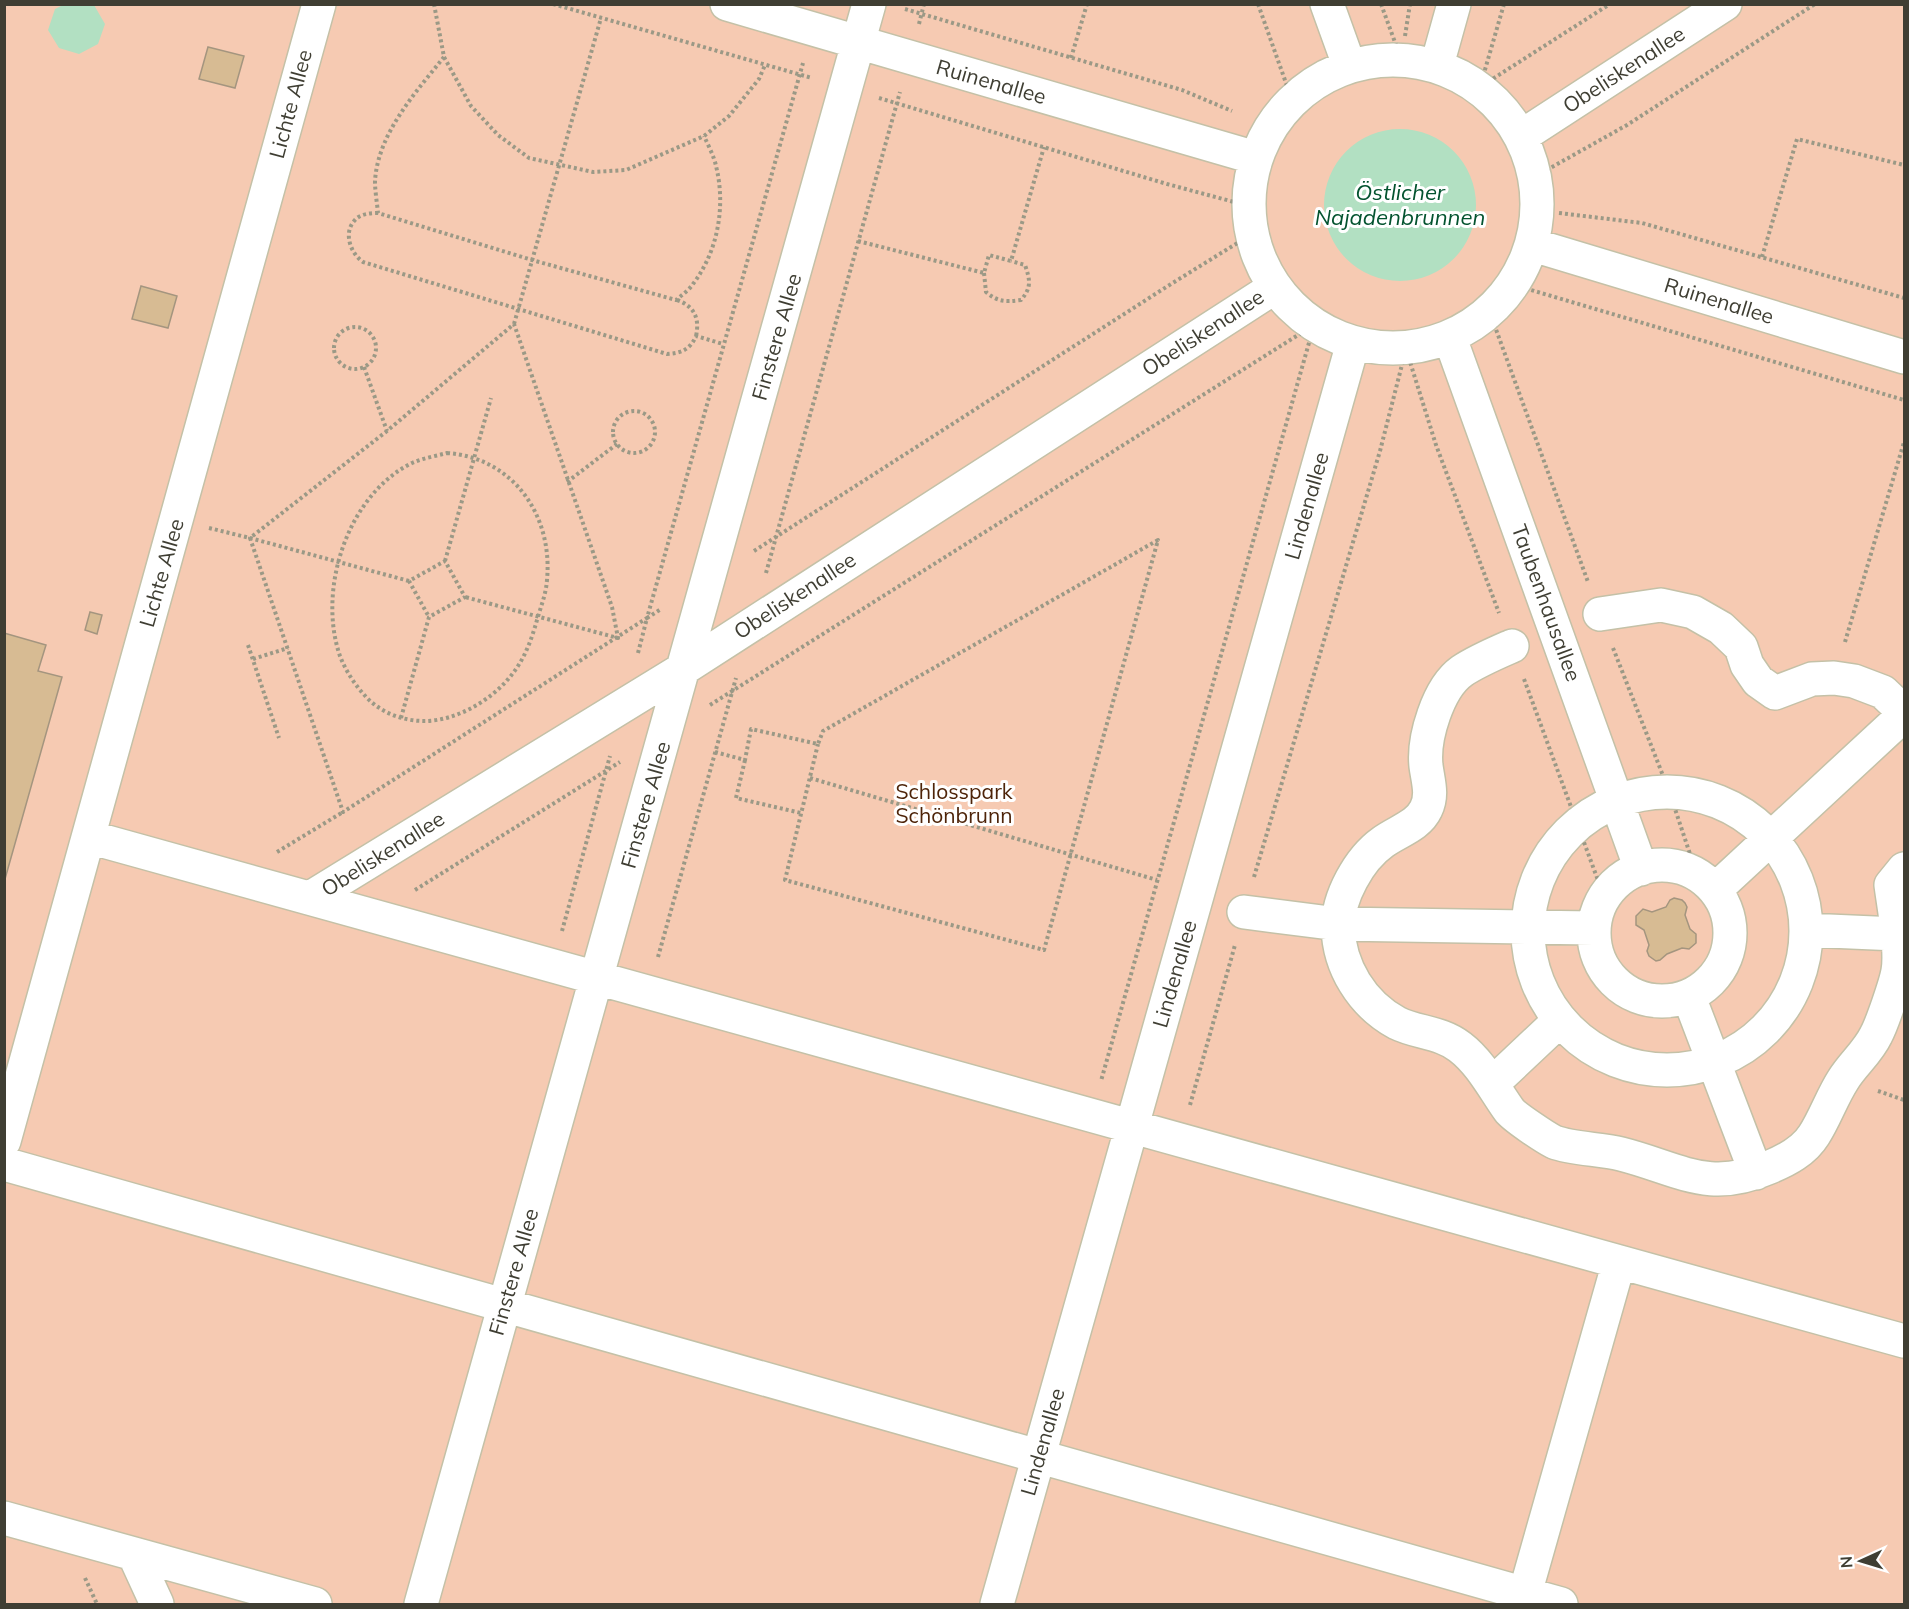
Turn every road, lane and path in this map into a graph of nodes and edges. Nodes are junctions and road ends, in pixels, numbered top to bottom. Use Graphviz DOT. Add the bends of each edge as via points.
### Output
graph roads {
  1 [pos="319,4"];
  2 [pos="434,4"];
  3 [pos="553,4"];
  4 [pos="727,4"];
  5 [pos="924,4"];
  6 [pos="1087,4"];
  7 [pos="1258,4"];
  8 [pos="1327,4"];
  9 [pos="1381,4"];
  10 [pos="1410,4"];
  11 [pos="1454,4"];
  12 [pos="1504,4"];
  13 [pos="1610,4"];
  14 [pos="1725,4"];
  15 [pos="1815,4"];
  16 [pos="885,6"];
  17 [pos="922,14"];
  18 [pos="602,18"];
  19 [pos="813,30"];
  20 [pos="859,43"];
  21 [pos="1403,48"];
  22 [pos="444,57"];
  23 [pos="1071,57"];
  24 [pos="909,58"];
  25 [pos="765,65"];
  26 [pos="1437,65"];
  27 [pos="1349,66"];
  28 [pos="800,74"];
  29 [pos="1480,87"];
  30 [pos="846,88"];
  31 [pos="1292,100"];
  32 [pos="897,103"];
  33 [pos="1270,127"];
  34 [pos="704,136"];
  35 [pos="1522,136"];
  36 [pos="1044,147"];
  37 [pos="1256,158"];
  38 [pos="1905,165"];
  39 [pos="560,166"];
  40 [pos="1536,176"];
  41 [pos="1249,206"];
  42 [pos="1538,210"];
  43 [pos="378,213"];
  44 [pos="858,241"];
  45 [pos="1533,245"];
  46 [pos="1761,256"];
  47 [pos="532,260"];
  48 [pos="1011,261"];
  49 [pos="984,273"];
  50 [pos="1514,285"];
  51 [pos="1275,287"];
  52 [pos="1905,297"];
  53 [pos="676,300"];
  54 [pos="518,310"];
  55 [pos="514,324"];
  56 [pos="1314,325"];
  57 [pos="696,336"];
  58 [pos="1450,338"];
  59 [pos="1353,343"];
  60 [pos="723,344"];
  61 [pos="1406,349"];
  62 [pos="1905,357"];
  63 [pos="364,367"];
  64 [pos="491,399"];
  65 [pos="1905,400"];
  66 [pos="387,431"];
  67 [pos="1905,442"];
  68 [pos="617,444"];
  69 [pos="474,458"];
  70 [pos="567,482"];
  71 [pos="177,520"];
  72 [pos="250,538"];
  73 [pos="445,561"];
  74 [pos="340,562"];
  75 [pos="409,581"];
  76 [pos="465,597"];
  77 [pos="1600,614"];
  78 [pos="429,617"];
  79 [pos="537,618"];
  80 [pos="751,625"];
  81 [pos="618,638"];
  82 [pos="248,645"];
  83 [pos="1512,646"];
  84 [pos="288,648"];
  85 [pos="252,659"];
  86 [pos="683,669"];
  87 [pos="1834,678"];
  88 [pos="732,691"];
  89 [pos="1905,714"];
  90 [pos="401,718"];
  91 [pos="666,733"];
  92 [pos="279,738"];
  93 [pos="819,744"];
  94 [pos="715,752"];
  95 [pos="745,760"];
  96 [pos="810,778"];
  97 [pos="1617,800"];
  98 [pos="343,812"];
  99 [pos="801,813"];
  100 [pos="1577,825"];
  101 [pos="88,837"];
  102 [pos="1771,838"];
  103 [pos="1070,855"];
  104 [pos="1641,869"];
  105 [pos="1905,869"];
  106 [pos="236,878"];
  107 [pos="1157,880"];
  108 [pos="1715,890"];
  109 [pos="310,898"];
  110 [pos="1244,912"];
  111 [pos="1599,913"];
  112 [pos="374,916"];
  113 [pos="1338,924"];
  114 [pos="1528,928"];
  115 [pos="1806,930"];
  116 [pos="1897,934"];
  117 [pos="597,978"];
  118 [pos="648,992"];
  119 [pos="1689,997"];
  120 [pos="1560,1020"];
  121 [pos="1714,1062"];
  122 [pos="1492,1084"];
  123 [pos="1091,1116"];
  124 [pos="1132,1126"];
  125 [pos="4,1140"];
  126 [pos="1181,1140"];
  127 [pos="4,1164"];
  128 [pos="1756,1173"];
  129 [pos="1619,1262"];
  130 [pos="505,1306"];
  131 [pos="1905,1341"];
  132 [pos="1038,1457"];
  133 [pos="4,1518"];
  134 [pos="134,1554"];
  135 [pos="1523,1599"];
  136 [pos="157,1605"];
  137 [pos="315,1605"];
  138 [pos="422,1605"];
  139 [pos="997,1605"];
  140 [pos="1561,1605"];
  1 -- 71 [label="street, Lichte Allee"];
  2 -- 22 [label="path"];
  3 -- 18 [label="path"];
  4 -- 19 [label="street, Ruinenallee"];
  5 -- 17 [label="path"];
  6 -- 23 [label="path"];
  7 -- 31 [label="path"];
  8 -- 27 [label="street"];
  9 -- 21 [label="path"];
  10 -- 21 [label="path"];
  11 -- 26 [label="street"];
  12 -- 29 [label="path"];
  13 -- 29 [label="path"];
  14 -- 35 [label="street, Obeliskenallee"];
  15 -- 40 [label="path" via="1627,125"];
  16 -- 17 [label="path"];
  16 -- 20 [label="street, Finstere Allee"];
  17 -- 23 [label="path"];
  17 -- 24 [label="path"];
  18 -- 25 [label="path"];
  18 -- 39 [label="path"];
  19 -- 20 [label="street, Ruinenallee"];
  19 -- 28 [label="path"];
  20 -- 24 [label="street, Ruinenallee"];
  20 -- 30 [label="street, Finstere Allee"];
  21 -- 26 [label="street"];
  21 -- 27 [label="street"];
  22 -- 39 [label="path" via="471,106 498,135 529,158"];
  22 -- 43 [label="path" via="409,101 386,141 375,180"];
  23 -- 33 [label="path" via="1182,90"];
  24 -- 32 [label="path"];
  24 -- 37 [label="street, Ruinenallee"];
  25 -- 28 [label="path"];
  25 -- 34 [label="path" via="736,108"];
  26 -- 29 [label="street"];
  27 -- 31 [label="street" via="1318,79"];
  28 -- 30 [label="path"];
  28 -- 60 [label="path"];
  29 -- 35 [label="street" via="1504,109"];
  30 -- 32 [label="path"];
  30 -- 86 [label="street, Finstere Allee"];
  31 -- 33 [label="street"];
  32 -- 36 [label="path"];
  32 -- 44 [label="path"];
  33 -- 37 [label="street"];
  34 -- 39 [label="path" via="626,170 593,172"];
  34 -- 53 [label="path" via="716,164 721,195 718,229 705,265 692,286"];
  35 -- 40 [label="street"];
  36 -- 41 [label="path"];
  36 -- 48 [label="path"];
  37 -- 41 [label="street"];
  38 -- 46 [label="path" via="1797,139"];
  39 -- 47 [label="path"];
  40 -- 42 [label="street"];
  41 -- 51 [label="street" via="1260,262"];
  42 -- 45 [label="street"];
  42 -- 46 [label="path" via="1642,223"];
  43 -- 47 [label="path"];
  43 -- 54 [label="path" via="354,220 349,239 355,257"];
  44 -- 49 [label="path"];
  44 -- 80 [label="path"];
  45 -- 50 [label="street"];
  45 -- 62 [label="street, Ruinenallee"];
  46 -- 52 [label="path"];
  47 -- 53 [label="path"];
  47 -- 54 [label="path"];
  48 -- 49 [label="path" via="989,255"];
  48 -- 49 [label="path" via="1025,265 1029,277 1029,291 1021,300 996,301 986,292"];
  50 -- 58 [label="street" via="1490,313"];
  50 -- 65 [label="path"];
  51 -- 56 [label="street"];
  51 -- 80 [label="street, Obeliskenallee"];
  53 -- 57 [label="path" via="686,303 696,315"];
  54 -- 55 [label="path"];
  54 -- 57 [label="path" via="667,354 683,352"];
  55 -- 66 [label="path"];
  55 -- 70 [label="path"];
  56 -- 59 [label="street"];
  56 -- 88 [label="path"];
  56 -- 107 [label="path"];
  57 -- 60 [label="path"];
  58 -- 61 [label="street"];
  58 -- 97 [label="street, Taubenhausallee"];
  59 -- 61 [label="street"];
  59 -- 124 [label="street, Lindenallee"];
  60 -- 81 [label="path" via="647,618"];
  61 -- 83 [label="path" via="1436,445"];
  61 -- 110 [label="path" via="1380,451"];
  63 -- 63 [label="path" via="376,347 362,329 350,328 339,335 334,347 337,359 345,367"];
  63 -- 66 [label="path"];
  64 -- 69 [label="path"];
  66 -- 72 [label="path"];
  67 -- 87 [label="path"];
  68 -- 68 [label="path" via="627,451 645,450 653,441 655,429 650,418 640,412 627,412 615,426"];
  68 -- 70 [label="path"];
  69 -- 73 [label="path"];
  69 -- 74 [label="path" via="447,453 398,472 369,500 357,518"];
  69 -- 79 [label="path" via="512,479 532,503 539,519 547,579"];
  70 -- 81 [label="path" via="612,607"];
  71 -- 72 [label="path"];
  71 -- 101 [label="street, Lichte Allee"];
  72 -- 74 [label="path"];
  72 -- 84 [label="path"];
  73 -- 75 [label="path"];
  73 -- 76 [label="path"];
  74 -- 75 [label="path"];
  74 -- 90 [label="path" via="332,611 340,656 347,673 371,703"];
  75 -- 78 [label="path"];
  76 -- 78 [label="path"];
  76 -- 79 [label="path"];
  77 -- 87 [label="street" via="1660,605 1693,612 1721,628 1741,647 1758,681 1775,693 1812,679"];
  78 -- 90 [label="path"];
  79 -- 81 [label="path"];
  79 -- 90 [label="path" via="514,672 483,701 442,719"];
  80 -- 86 [label="street, Obeliskenallee"];
  80 -- 88 [label="path"];
  81 -- 98 [label="path"];
  82 -- 85 [label="path"];
  83 -- 100 [label="path"];
  83 -- 113 [label="street" via="1461,672 1442,697 1426,752 1430,788 1425,811 1367,856 1351,883"];
  84 -- 85 [label="path"];
  84 -- 98 [label="path"];
  85 -- 92 [label="path"];
  86 -- 91 [label="street, Finstere Allee"];
  86 -- 109 [label="street, Obeliskenallee"];
  87 -- 89 [label="street" via="1883,692"];
  88 -- 91 [label="path"];
  88 -- 94 [label="path"];
  89 -- 102 [label="street"];
  91 -- 112 [label="path"];
  91 -- 117 [label="street, Finstere Allee"];
  93 -- 95 [label="path" via="751,729"];
  93 -- 96 [label="path"];
  93 -- 103 [label="path" via="823,731 1158,540"];
  94 -- 95 [label="path"];
  94 -- 118 [label="path"];
  95 -- 99 [label="path" via="736,798"];
  96 -- 99 [label="path"];
  96 -- 103 [label="path"];
  97 -- 100 [label="street"];
  97 -- 102 [label="street" via="1643,793 1692,794 1735,809"];
  97 -- 104 [label="street, Taubenhausallee"];
  98 -- 106 [label="path"];
  99 -- 103 [label="path" via="785,880 1044,950"];
  100 -- 111 [label="path"];
  100 -- 114 [label="street" via="1560,841 1537,881"];
  101 -- 106 [label="street"];
  101 -- 125 [label="street, Lichte Allee"];
  102 -- 108 [label="street"];
  102 -- 115 [label="street" via="1797,880"];
  103 -- 107 [label="path"];
  104 -- 108 [label="street" via="1683,868"];
  104 -- 111 [label="street" via="1620,880"];
  105 -- 116 [label="street" via="1891,885"];
  106 -- 109 [label="street"];
  107 -- 123 [label="path"];
  108 -- 119 [label="street" via="1726,908 1729,950 1707,986"];
  109 -- 112 [label="street"];
  110 -- 113 [label="street"];
  110 -- 126 [label="path"];
  111 -- 114 [label="street"];
  111 -- 119 [label="street" via="1596,951 1606,972 1622,989 1643,999 1666,1002"];
  112 -- 117 [label="street"];
  113 -- 114 [label="street"];
  113 -- 122 [label="street" via="1340,947 1349,973 1364,997 1397,1023 1443,1036 1462,1048"];
  114 -- 120 [label="street" via="1536,976"];
  115 -- 116 [label="street"];
  115 -- 121 [label="street" via="1804,958 1782,1011 1740,1050"];
  116 -- 128 [label="street" via="1898,971 1876,1036 1842,1080 1813,1137 1791,1159"];
  117 -- 118 [label="street"];
  117 -- 130 [label="street, Finstere Allee"];
  118 -- 123 [label="street"];
  119 -- 121 [label="street"];
  120 -- 121 [label="street" via="1591,1047 1619,1062 1667,1070"];
  120 -- 122 [label="street"];
  121 -- 128 [label="street"];
  122 -- 128 [label="street" via="1511,1113 1554,1142 1622,1154 1686,1176 1727,1180"];
  123 -- 124 [label="street"];
  124 -- 126 [label="street"];
  124 -- 132 [label="street, Lindenallee"];
  126 -- 129 [label="street"];
  127 -- 130 [label="street"];
  129 -- 131 [label="street"];
  129 -- 135 [label="street"];
  130 -- 132 [label="street"];
  130 -- 138 [label="street, Finstere Allee"];
  132 -- 135 [label="street"];
  132 -- 139 [label="street, Lindenallee"];
  133 -- 134 [label="street"];
  134 -- 136 [label="street"];
  134 -- 137 [label="street"];
  135 -- 140 [label="street"];
}
